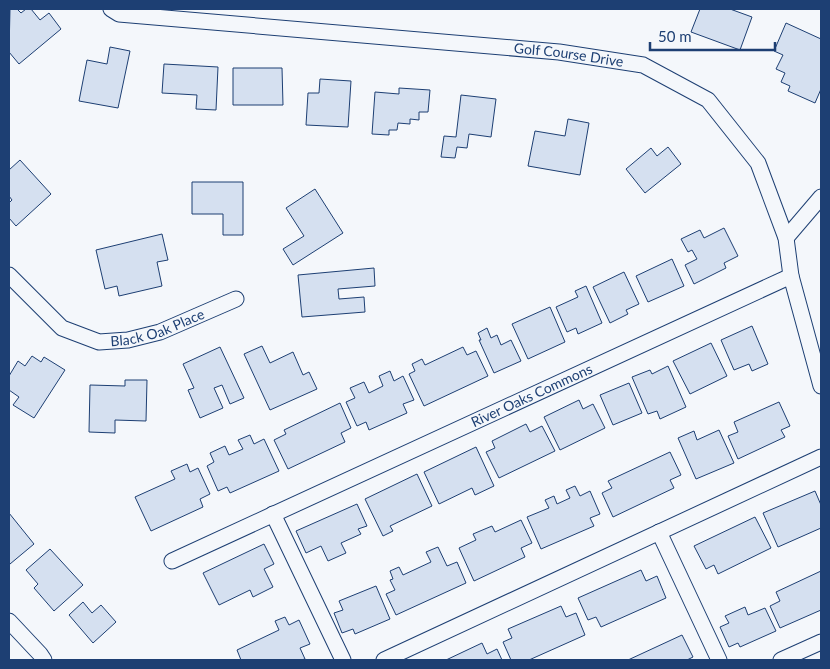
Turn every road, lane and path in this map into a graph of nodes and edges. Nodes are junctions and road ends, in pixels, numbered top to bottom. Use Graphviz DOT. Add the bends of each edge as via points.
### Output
graph roads {
  1 [pos="111,9"];
  2 [pos="821,197"];
  3 [pos="786,238"];
  4 [pos="9,275"];
  5 [pos="790,276"];
  6 [pos="236,299"];
  7 [pos="821,386"];
  8 [pos="821,457"];
  9 [pos="274,514"];
  10 [pos="659,532"];
  11 [pos="172,561"];
  12 [pos="9,622"];
  13 [pos="821,642"];
  14 [pos="44,660"];
  15 [pos="343,660"];
  16 [pos="384,660"];
  17 [pos="719,660"];
  18 [pos="781,660"];
  1 -- 3 [label="street, Golf Course Drive" via="119,14 559,52 644,65 708,100 758,163"];
  2 -- 3 [label="street"];
  3 -- 5 [label="street, Golf Course Drive"];
  4 -- 6 [label="street, Black Oak Place" via="62,328 99,342 128,340 160,332"];
  5 -- 7 [label="street, Golf Course Drive"];
  5 -- 9 [label="street, River Oaks Commons"];
  8 -- 10 [label="street"];
  9 -- 11 [label="street, River Oaks Commons"];
  9 -- 15 [label="street"];
  10 -- 16 [label="street"];
  10 -- 17 [label="street"];
  12 -- 14 [label="street"];
  13 -- 18 [label="street"];
}
